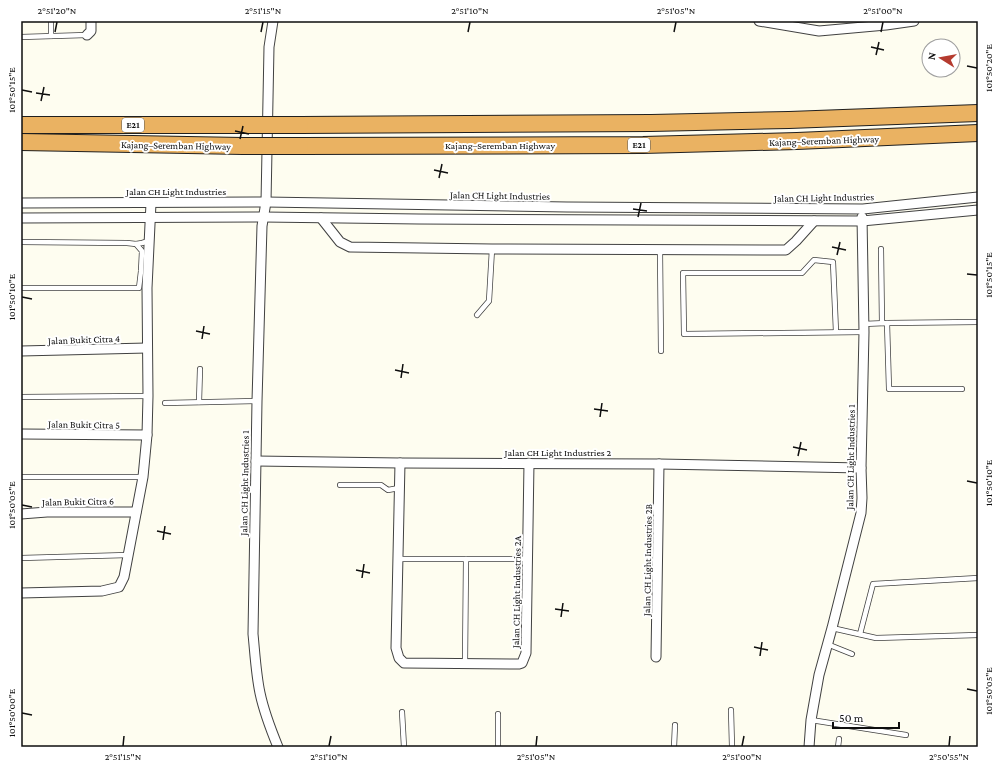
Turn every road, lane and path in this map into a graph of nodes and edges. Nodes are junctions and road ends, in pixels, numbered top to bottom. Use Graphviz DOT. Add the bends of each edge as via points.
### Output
graph roads {
  1 [pos="51,21"];
  2 [pos="91,21"];
  3 [pos="273,21"];
  4 [pos="759,21"];
  5 [pos="914,21"];
  6 [pos="886,23"];
  7 [pos="793,24"];
  8 [pos="842,25"];
  9 [pos="87,35"];
  10 [pos="51,36"];
  11 [pos="21,37"];
  12 [pos="978,113"];
  13 [pos="21,125"];
  14 [pos="978,133"];
  15 [pos="21,142"];
  16 [pos="978,197"];
  17 [pos="266,202"];
  18 [pos="21,203"];
  19 [pos="151,203"];
  20 [pos="863,209"];
  21 [pos="978,210"];
  22 [pos="151,217"];
  23 [pos="263,217"];
  24 [pos="21,218"];
  25 [pos="321,218"];
  26 [pos="814,221"];
  27 [pos="862,222"];
  28 [pos="149,241"];
  29 [pos="21,242"];
  30 [pos="136,244"];
  31 [pos="492,249"];
  32 [pos="881,249"];
  33 [pos="660,250"];
  34 [pos="21,288"];
  35 [pos="143,288"];
  36 [pos="477,315"];
  37 [pos="978,322"];
  38 [pos="885,323"];
  39 [pos="864,328"];
  40 [pos="836,332"];
  41 [pos="147,348"];
  42 [pos="21,351"];
  43 [pos="660,352"];
  44 [pos="200,369"];
  45 [pos="962,389"];
  46 [pos="148,396"];
  47 [pos="21,397"];
  48 [pos="256,401"];
  49 [pos="199,402"];
  50 [pos="165,403"];
  51 [pos="21,434"];
  52 [pos="147,436"];
  53 [pos="256,461"];
  54 [pos="400,463"];
  55 [pos="529,463"];
  56 [pos="659,464"];
  57 [pos="861,468"];
  58 [pos="21,476"];
  59 [pos="143,477"];
  60 [pos="340,485"];
  61 [pos="399,488"];
  62 [pos="136,512"];
  63 [pos="21,514"];
  64 [pos="128,555"];
  65 [pos="21,558"];
  66 [pos="398,559"];
  67 [pos="466,559"];
  68 [pos="527,560"];
  69 [pos="978,578"];
  70 [pos="21,593"];
  71 [pos="832,628"];
  72 [pos="860,634"];
  73 [pos="978,635"];
  74 [pos="827,644"];
  75 [pos="852,654"];
  76 [pos="656,657"];
  77 [pos="465,664"];
  78 [pos="731,710"];
  79 [pos="402,712"];
  80 [pos="498,714"];
  81 [pos="811,720"];
  82 [pos="675,725"];
  83 [pos="906,735"];
  84 [pos="839,738"];
  85 [pos="278,747"];
  86 [pos="404,747"];
  87 [pos="498,747"];
  88 [pos="674,747"];
  89 [pos="732,747"];
  90 [pos="809,747"];
  91 [pos="838,747"];
  1 -- 10 [label="lane"];
  2 -- 9 [label="street"];
  3 -- 17 [label="street, Jalan CH Light Industries 1" via="269,47"];
  4 -- 7 [label="street"];
  5 -- 6 [label="street"];
  6 -- 8 [label="street"];
  7 -- 8 [label="street" via="819,31"];
  9 -- 10 [label="lane"];
  10 -- 11 [label="lane"];
  12 -- 13 [label="highway, Kajang–Seremban Highway / E21, bridge" via="651,123"];
  14 -- 15 [label="highway, Kajang–Seremban Highway / E21, bridge" via="651,144 243,146"];
  16 -- 20 [label="street, Jalan CH Light Industries"];
  17 -- 19 [label="street, Jalan CH Light Industries"];
  17 -- 20 [label="street, Jalan CH Light Industries"];
  17 -- 23 [label="street, Jalan CH Light Industries 1"];
  18 -- 19 [label="street, Jalan CH Light Industries"];
  19 -- 22 [label="street"];
  20 -- 27 [label="street, Jalan CH Light Industries 1"];
  21 -- 27 [label="street"];
  22 -- 23 [label="street"];
  22 -- 24 [label="street"];
  22 -- 28 [label="street"];
  23 -- 25 [label="street"];
  23 -- 48 [label="street, Jalan CH Light Industries 1"];
  25 -- 26 [label="street"];
  25 -- 31 [label="street" via="340,242 350,247"];
  26 -- 27 [label="street"];
  26 -- 33 [label="street" via="786,250"];
  27 -- 39 [label="street, Jalan CH Light Industries 1"];
  28 -- 30 [label="lane"];
  28 -- 35 [label="street"];
  29 -- 30 [label="lane"];
  30 -- 35 [label="lane" via="142,251"];
  31 -- 33 [label="street"];
  31 -- 36 [label="lane" via="489,301"];
  32 -- 38 [label="lane"];
  33 -- 43 [label="lane"];
  34 -- 35 [label="lane"];
  35 -- 41 [label="street"];
  37 -- 38 [label="lane"];
  38 -- 39 [label="lane"];
  38 -- 45 [label="lane" via="889,389"];
  39 -- 40 [label="lane"];
  39 -- 57 [label="street, Jalan CH Light Industries 1"];
  40 -- 40 [label="lane" via="833,262 814,260 802,273 683,273 684,334"];
  41 -- 42 [label="street, Jalan Bukit Citra 4"];
  41 -- 46 [label="street"];
  44 -- 49 [label="lane"];
  46 -- 47 [label="lane"];
  46 -- 52 [label="street"];
  48 -- 49 [label="lane"];
  48 -- 53 [label="street, Jalan CH Light Industries 1"];
  49 -- 50 [label="lane"];
  51 -- 52 [label="street, Jalan Bukit Citra 5"];
  52 -- 59 [label="street"];
  53 -- 54 [label="street, Jalan CH Light Industries 2"];
  53 -- 85 [label="street, Jalan CH Light Industries 1" via="253,634 260,695"];
  54 -- 55 [label="street, Jalan CH Light Industries 2"];
  54 -- 61 [label="street, Jalan CH Light Industries 2A"];
  55 -- 56 [label="street, Jalan CH Light Industries 2"];
  55 -- 68 [label="street, Jalan CH Light Industries 2A"];
  56 -- 57 [label="street, Jalan CH Light Industries 2"];
  56 -- 76 [label="street, Jalan CH Light Industries 2B"];
  57 -- 71 [label="street, Jalan CH Light Industries 1" via="860,513"];
  58 -- 59 [label="lane"];
  59 -- 62 [label="street"];
  60 -- 61 [label="lane" via="381,485 388,490"];
  61 -- 66 [label="street, Jalan CH Light Industries 2A"];
  62 -- 63 [label="street, Jalan Bukit Citra 6"];
  62 -- 64 [label="street"];
  64 -- 65 [label="lane"];
  64 -- 70 [label="street" via="119,587 102,591"];
  66 -- 67 [label="lane"];
  66 -- 77 [label="street, Jalan CH Light Industries 2A" via="398,658 404,663"];
  67 -- 68 [label="lane"];
  67 -- 77 [label="lane"];
  68 -- 77 [label="street, Jalan CH Light Industries 2A" via="526,653 522,663"];
  69 -- 72 [label="lane" via="873,584"];
  71 -- 72 [label="lane"];
  71 -- 74 [label="street, Jalan CH Light Industries 1"];
  72 -- 73 [label="lane" via="876,638"];
  74 -- 75 [label="lane"];
  74 -- 81 [label="street, Jalan CH Light Industries 1"];
  78 -- 89 [label="lane"];
  79 -- 86 [label="lane"];
  80 -- 87 [label="lane"];
  81 -- 83 [label="lane"];
  81 -- 90 [label="street, Jalan CH Light Industries 1"];
  82 -- 88 [label="lane"];
  84 -- 91 [label="lane"];
}
